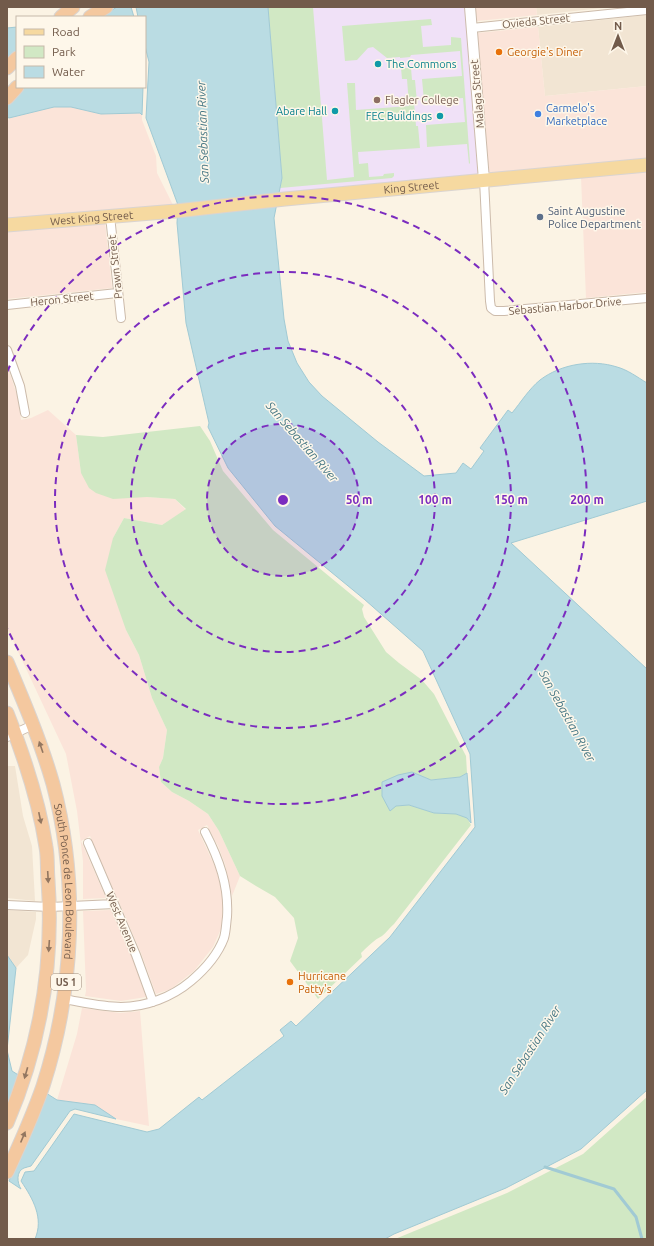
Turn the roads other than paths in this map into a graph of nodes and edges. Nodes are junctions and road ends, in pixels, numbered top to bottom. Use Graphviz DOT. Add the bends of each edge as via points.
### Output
graph roads {
  1 [pos="73,7"];
  2 [pos="106,7"];
  3 [pos="470,7"];
  4 [pos="647,10"];
  5 [pos="62,16"];
  6 [pos="92,16"];
  7 [pos="472,28"];
  8 [pos="16,59"];
  9 [pos="7,68"];
  10 [pos="16,88"];
  11 [pos="7,98"];
  12 [pos="647,165"];
  13 [pos="484,180"];
  14 [pos="176,211"];
  15 [pos="110,216"];
  16 [pos="7,225"];
  17 [pos="117,293"];
  18 [pos="647,298"];
  19 [pos="7,305"];
  20 [pos="121,318"];
  21 [pos="7,350"];
  22 [pos="25,413"];
  23 [pos="7,662"];
  24 [pos="7,713"];
  25 [pos="33,725"];
  26 [pos="11,735"];
  27 [pos="205,832"];
  28 [pos="88,843"];
  29 [pos="7,904"];
  30 [pos="114,904"];
  31 [pos="69,906"];
  32 [pos="50,907"];
  33 [pos="64,999"];
  34 [pos="153,1002"];
  35 [pos="7,1123"];
  36 [pos="7,1172"];
  1 -- 5 [label="highway"];
  2 -- 6 [label="highway"];
  3 -- 7 [label="street, Malaga Street"];
  4 -- 7 [label="street, Ovieda Street"];
  7 -- 13 [label="street, Malaga Street"];
  8 -- 9 [label="highway"];
  10 -- 11 [label="highway"];
  12 -- 13 [label="main road, King Street"];
  13 -- 14 [label="main road, King Street"];
  13 -- 18 [label="street, Sebastian Harbor Drive" via="490,301 495,311"];
  14 -- 15 [label="main road, West King Street"];
  15 -- 16 [label="main road, West King Street"];
  15 -- 17 [label="street, Prawn Street"];
  17 -- 19 [label="street, Heron Street"];
  17 -- 20 [label="street, Prawn Street"];
  21 -- 22 [label="street" via="20,386"];
  23 -- 25 [label="highway, South Ponce de Leon Boulevard / US 1"];
  24 -- 26 [label="highway, South Ponce de Leon Boulevard / US 1"];
  25 -- 26 [label="street"];
  31 -- 25 [label="highway, South Ponce de Leon Boulevard / US 1, one-way" via="67,866 59,811 53,784"];
  26 -- 32 [label="highway, South Ponce de Leon Boulevard / US 1, one-way" via="33,789 46,847"];
  27 -- 34 [label="street" via="221,867 227,890 228,905 223,939 212,958 191,981 173,994"];
  28 -- 30 [label="street, West Avenue"];
  29 -- 32 [label="street"];
  30 -- 31 [label="street"];
  30 -- 34 [label="street, West Avenue"];
  31 -- 32 [label="street"];
  31 -- 33 [label="highway, South Ponce de Leon Boulevard / US 1"];
  32 -- 35 [label="highway, South Ponce de Leon Boulevard / US 1, one-way" via="44,996 24,1081"];
  33 -- 34 [label="street" via="121,1007"];
  36 -- 33 [label="highway, South Ponce de Leon Boulevard / US 1, one-way" via="43,1086"];
}
